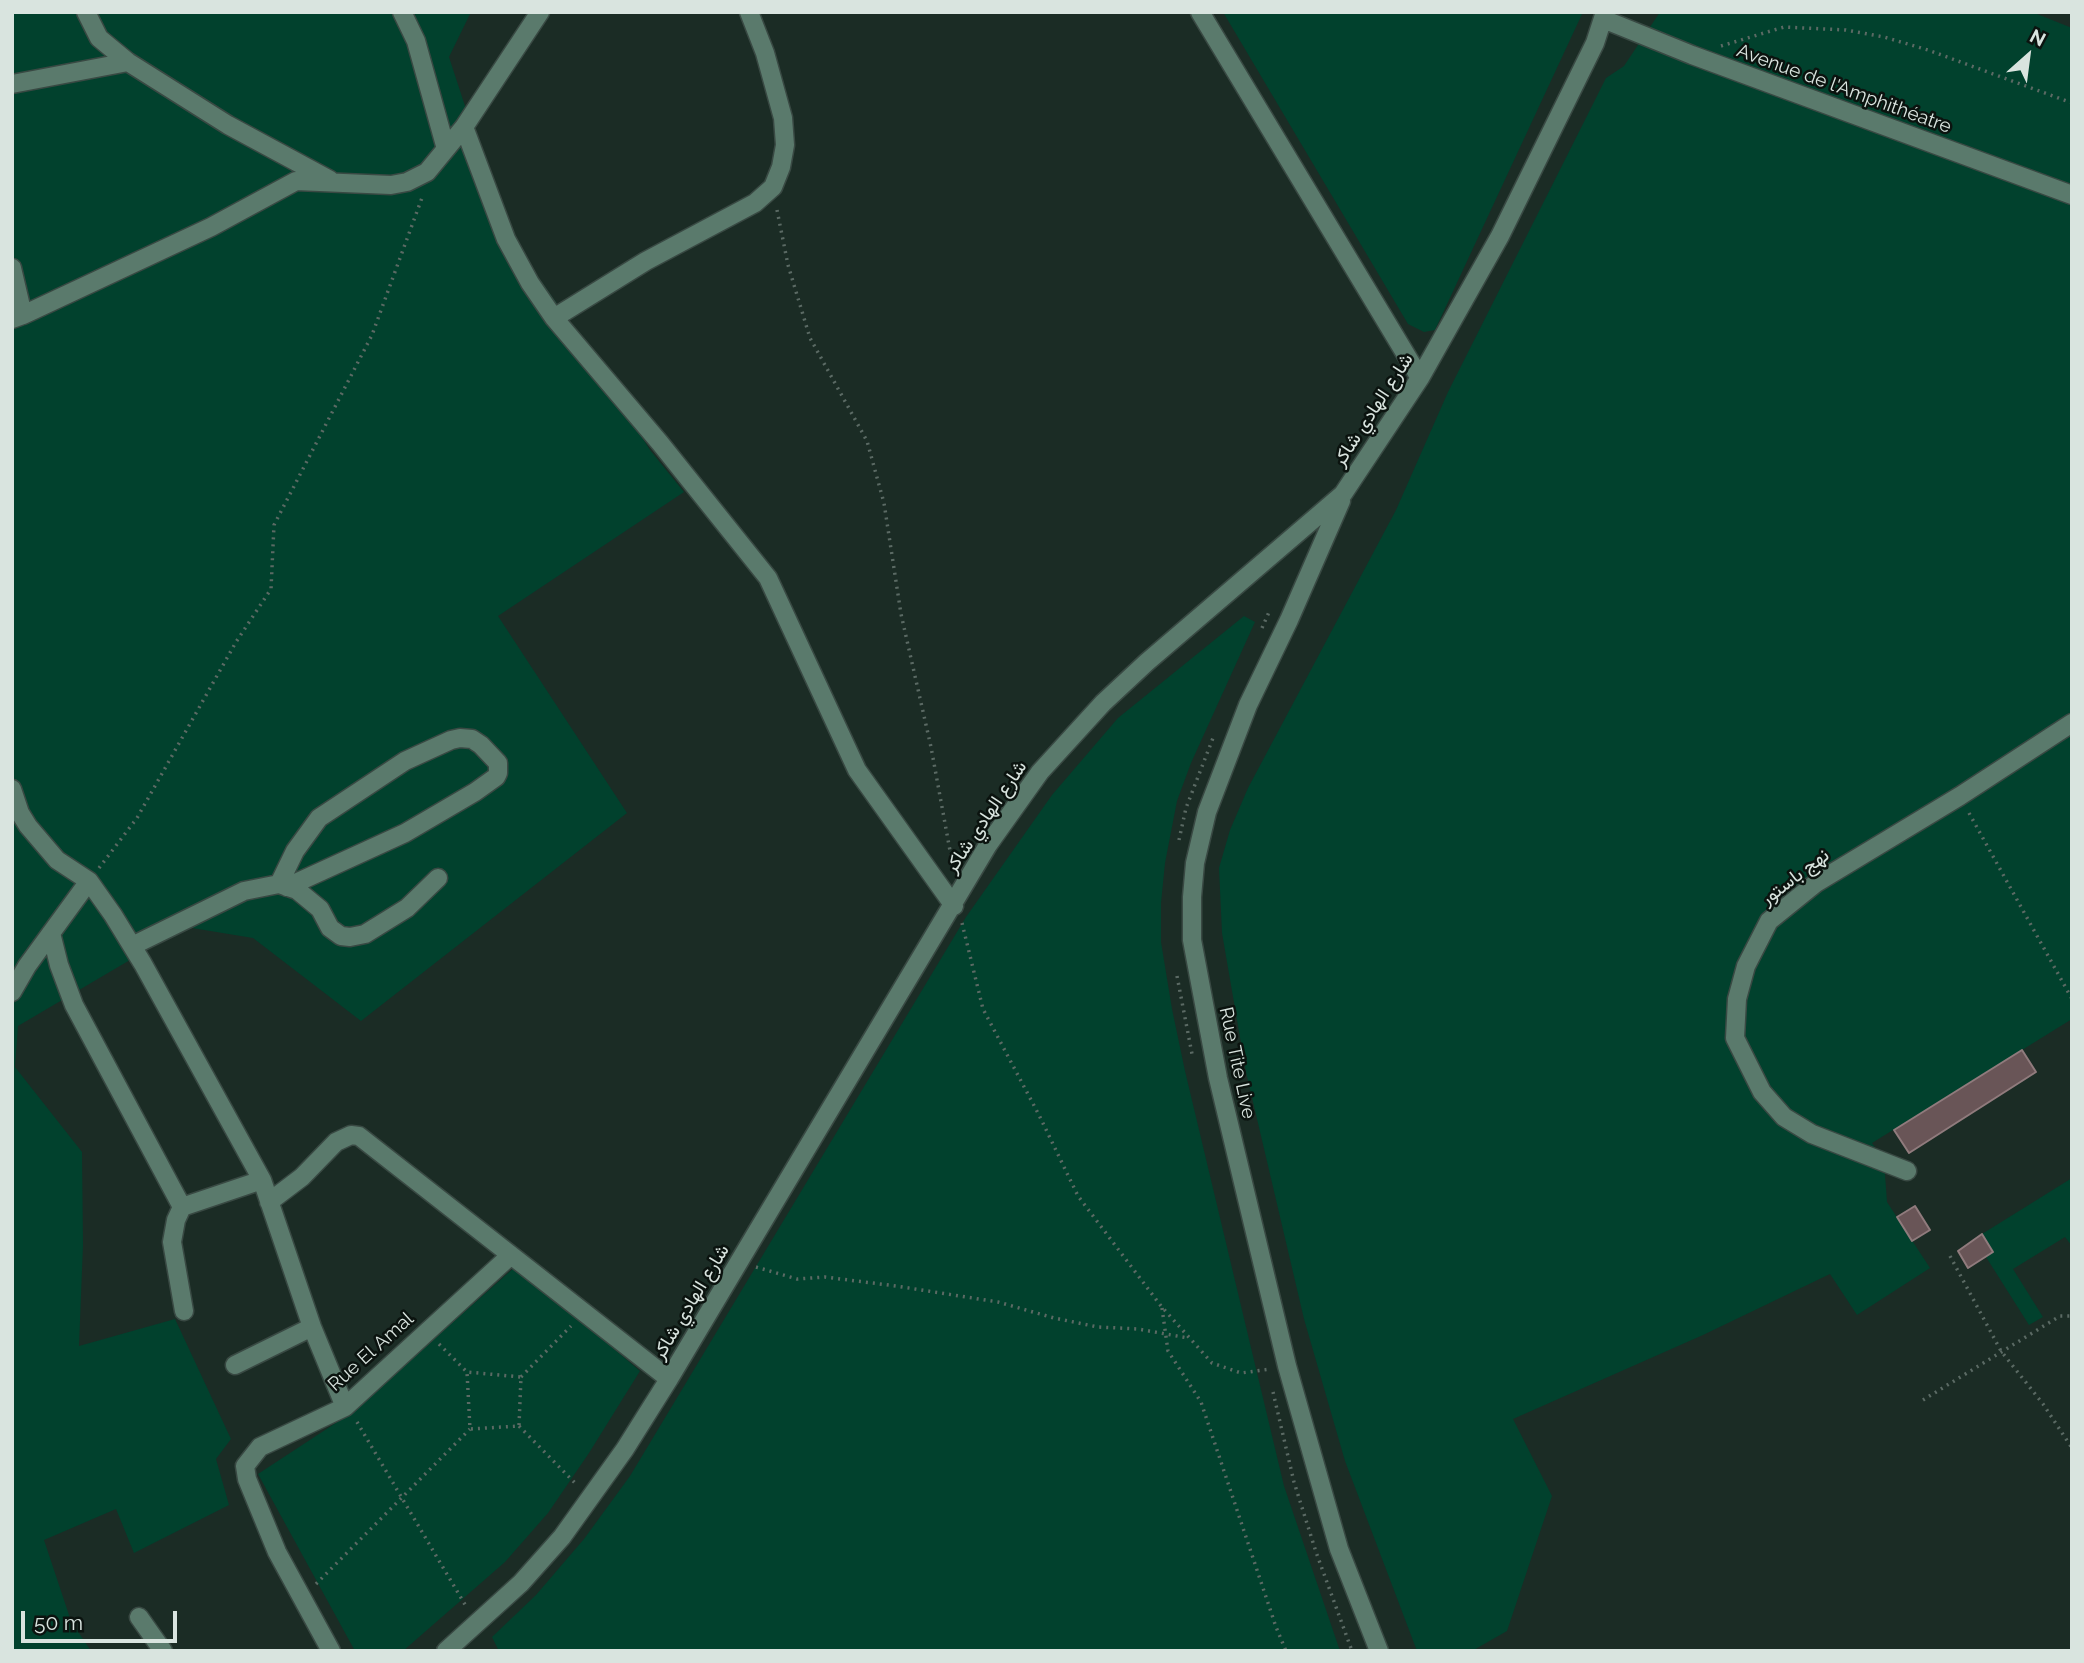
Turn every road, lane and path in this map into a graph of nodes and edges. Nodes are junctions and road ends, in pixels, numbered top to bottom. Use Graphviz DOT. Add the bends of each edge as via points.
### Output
graph roads {
  1 [pos="86,12"];
  2 [pos="402,12"];
  3 [pos="540,12"];
  4 [pos="749,12"];
  5 [pos="1200,12"];
  6 [pos="1610,16"];
  7 [pos="1692,55"];
  8 [pos="128,62"];
  9 [pos="12,84"];
  10 [pos="2072,103"];
  11 [pos="464,127"];
  12 [pos="446,149"];
  13 [pos="427,173"];
  14 [pos="332,181"];
  15 [pos="773,187"];
  16 [pos="2072,195"];
  17 [pos="12,268"];
  18 [pos="18,317"];
  19 [pos="554,318"];
  20 [pos="1420,378"];
  21 [pos="1343,494"];
  22 [pos="2072,723"];
  23 [pos="12,789"];
  24 [pos="1960,796"];
  25 [pos="438,878"];
  26 [pos="89,881"];
  27 [pos="283,885"];
  28 [pos="955,903"];
  29 [pos="51,933"];
  30 [pos="132,946"];
  31 [pos="12,992"];
  32 [pos="2072,999"];
  33 [pos="1907,1171"];
  34 [pos="262,1180"];
  35 [pos="269,1202"];
  36 [pos="182,1207"];
  37 [pos="511,1255"];
  38 [pos="1950,1256"];
  39 [pos="741,1259"];
  40 [pos="1161,1306"];
  41 [pos="184,1311"];
  42 [pos="584,1312"];
  43 [pos="2072,1316"];
  44 [pos="312,1327"];
  45 [pos="426,1331"];
  46 [pos="1166,1335"];
  47 [pos="1190,1339"];
  48 [pos="2001,1351"];
  49 [pos="235,1365"];
  50 [pos="1287,1366"];
  51 [pos="467,1372"];
  52 [pos="521,1377"];
  53 [pos="670,1378"];
  54 [pos="1923,1400"];
  55 [pos="345,1407"];
  56 [pos="519,1426"];
  57 [pos="470,1429"];
  58 [pos="2072,1448"];
  59 [pos="402,1497"];
  60 [pos="591,1498"];
  61 [pos="301,1598"];
  62 [pos="139,1617"];
  63 [pos="477,1622"];
  64 [pos="452,1649"];
  65 [pos="163,1651"];
  66 [pos="331,1651"];
  67 [pos="1286,1651"];
  68 [pos="1379,1651"];
  1 -- 8 [label="street" via="99,38"];
  2 -- 12 [label="street" via="416,41"];
  3 -- 11 [label="street"];
  4 -- 15 [label="street" via="783,118 785,145"];
  5 -- 20 [label="street"];
  6 -- 7 [label="street, Avenue de l'Amphithéatre"];
  6 -- 20 [label="street, شارع الهادي شاكر" via="1500,236"];
  7 -- 10 [label="path" via="1784,27 1846,30 1928,50"];
  7 -- 16 [label="street, Avenue de l'Amphithéatre"];
  8 -- 9 [label="street"];
  8 -- 14 [label="street" via="228,125"];
  11 -- 12 [label="street"];
  11 -- 19 [label="street" via="506,239"];
  12 -- 13 [label="street"];
  13 -- 14 [label="street" via="391,185"];
  13 -- 26 [label="path" via="424,193 372,335 274,525 271,589 137,818"];
  14 -- 18 [label="street" via="296,181 282,187 211,227"];
  15 -- 19 [label="street" via="755,203 646,261"];
  15 -- 28 [label="path" via="788,265 810,338 867,441 884,503 901,614 932,747"];
  17 -- 18 [label="street"];
  19 -- 28 [label="street" via="768,578 857,770"];
  20 -- 21 [label="street, شارع الهادي شاكر"];
  21 -- 28 [label="street, شارع الهادي شاكر" via="1147,662 1063,744 1014,806"];
  21 -- 50 [label="street, Rue Tite Live" via="1220,772 1195,863 1192,897 1192,940 1213,1055"];
  22 -- 24 [label="street, نهج باستور"];
  23 -- 26 [label="street" via="28,826 57,860"];
  24 -- 32 [label="path"];
  24 -- 33 [label="street, نهج باستور" via="1816,883 1769,920 1746,967 1737,999 1735,1038 1762,1093 1784,1117 1812,1134"];
  25 -- 27 [label="street" via="407,908 365,934 350,937 330,928 320,909"];
  26 -- 29 [label="street"];
  26 -- 30 [label="street"];
  27 -- 27 [label="street" via="405,833 496,778 498,763 472,739 460,738 405,761 319,818 295,851"];
  27 -- 30 [label="street" via="244,891"];
  28 -- 39 [label="street, شارع الهادي شاكر"];
  28 -- 40 [label="path" via="983,1009 1078,1196"];
  29 -- 31 [label="street"];
  29 -- 36 [label="street" via="70,995"];
  30 -- 34 [label="street"];
  34 -- 35 [label="street"];
  34 -- 36 [label="street"];
  35 -- 37 [label="street" via="336,1142 359,1136"];
  35 -- 44 [label="street"];
  36 -- 41 [label="street" via="172,1242"];
  37 -- 42 [label="street"];
  37 -- 45 [label="street, Rue El Amal"];
  38 -- 48 [label="path"];
  39 -- 46 [label="path" via="780,1276 896,1286 998,1303 1098,1327"];
  39 -- 53 [label="street, شارع الهادي شاكر"];
  40 -- 46 [label="path"];
  40 -- 47 [label="path"];
  42 -- 52 [label="path"];
  42 -- 53 [label="street"];
  43 -- 48 [label="path" via="2060,1316"];
  44 -- 49 [label="street"];
  44 -- 55 [label="street"];
  45 -- 51 [label="path"];
  45 -- 55 [label="street, Rue El Amal"];
  46 -- 47 [label="path"];
  46 -- 67 [label="path" via="1168,1351 1201,1402"];
  47 -- 50 [label="path" via="1212,1363 1241,1373"];
  48 -- 54 [label="path"];
  48 -- 58 [label="path"];
  50 -- 68 [label="street, Rue Tite Live" via="1339,1549"];
  51 -- 52 [label="path"];
  51 -- 57 [label="path"];
  52 -- 56 [label="path"];
  53 -- 60 [label="street, شارع الهادي شاكر"];
  55 -- 59 [label="path"];
  55 -- 61 [label="street, Rue El Amal" via="260,1447 245,1466 256,1503"];
  56 -- 57 [label="path"];
  56 -- 60 [label="path"];
  57 -- 59 [label="path"];
  59 -- 61 [label="path"];
  59 -- 63 [label="path"];
  60 -- 63 [label="street, شارع الهادي شاكر" via="522,1583"];
  61 -- 66 [label="street, Rue El Amal"];
  62 -- 65 [label="street"];
  63 -- 64 [label="street, شارع الهادي شاكر"];
}
